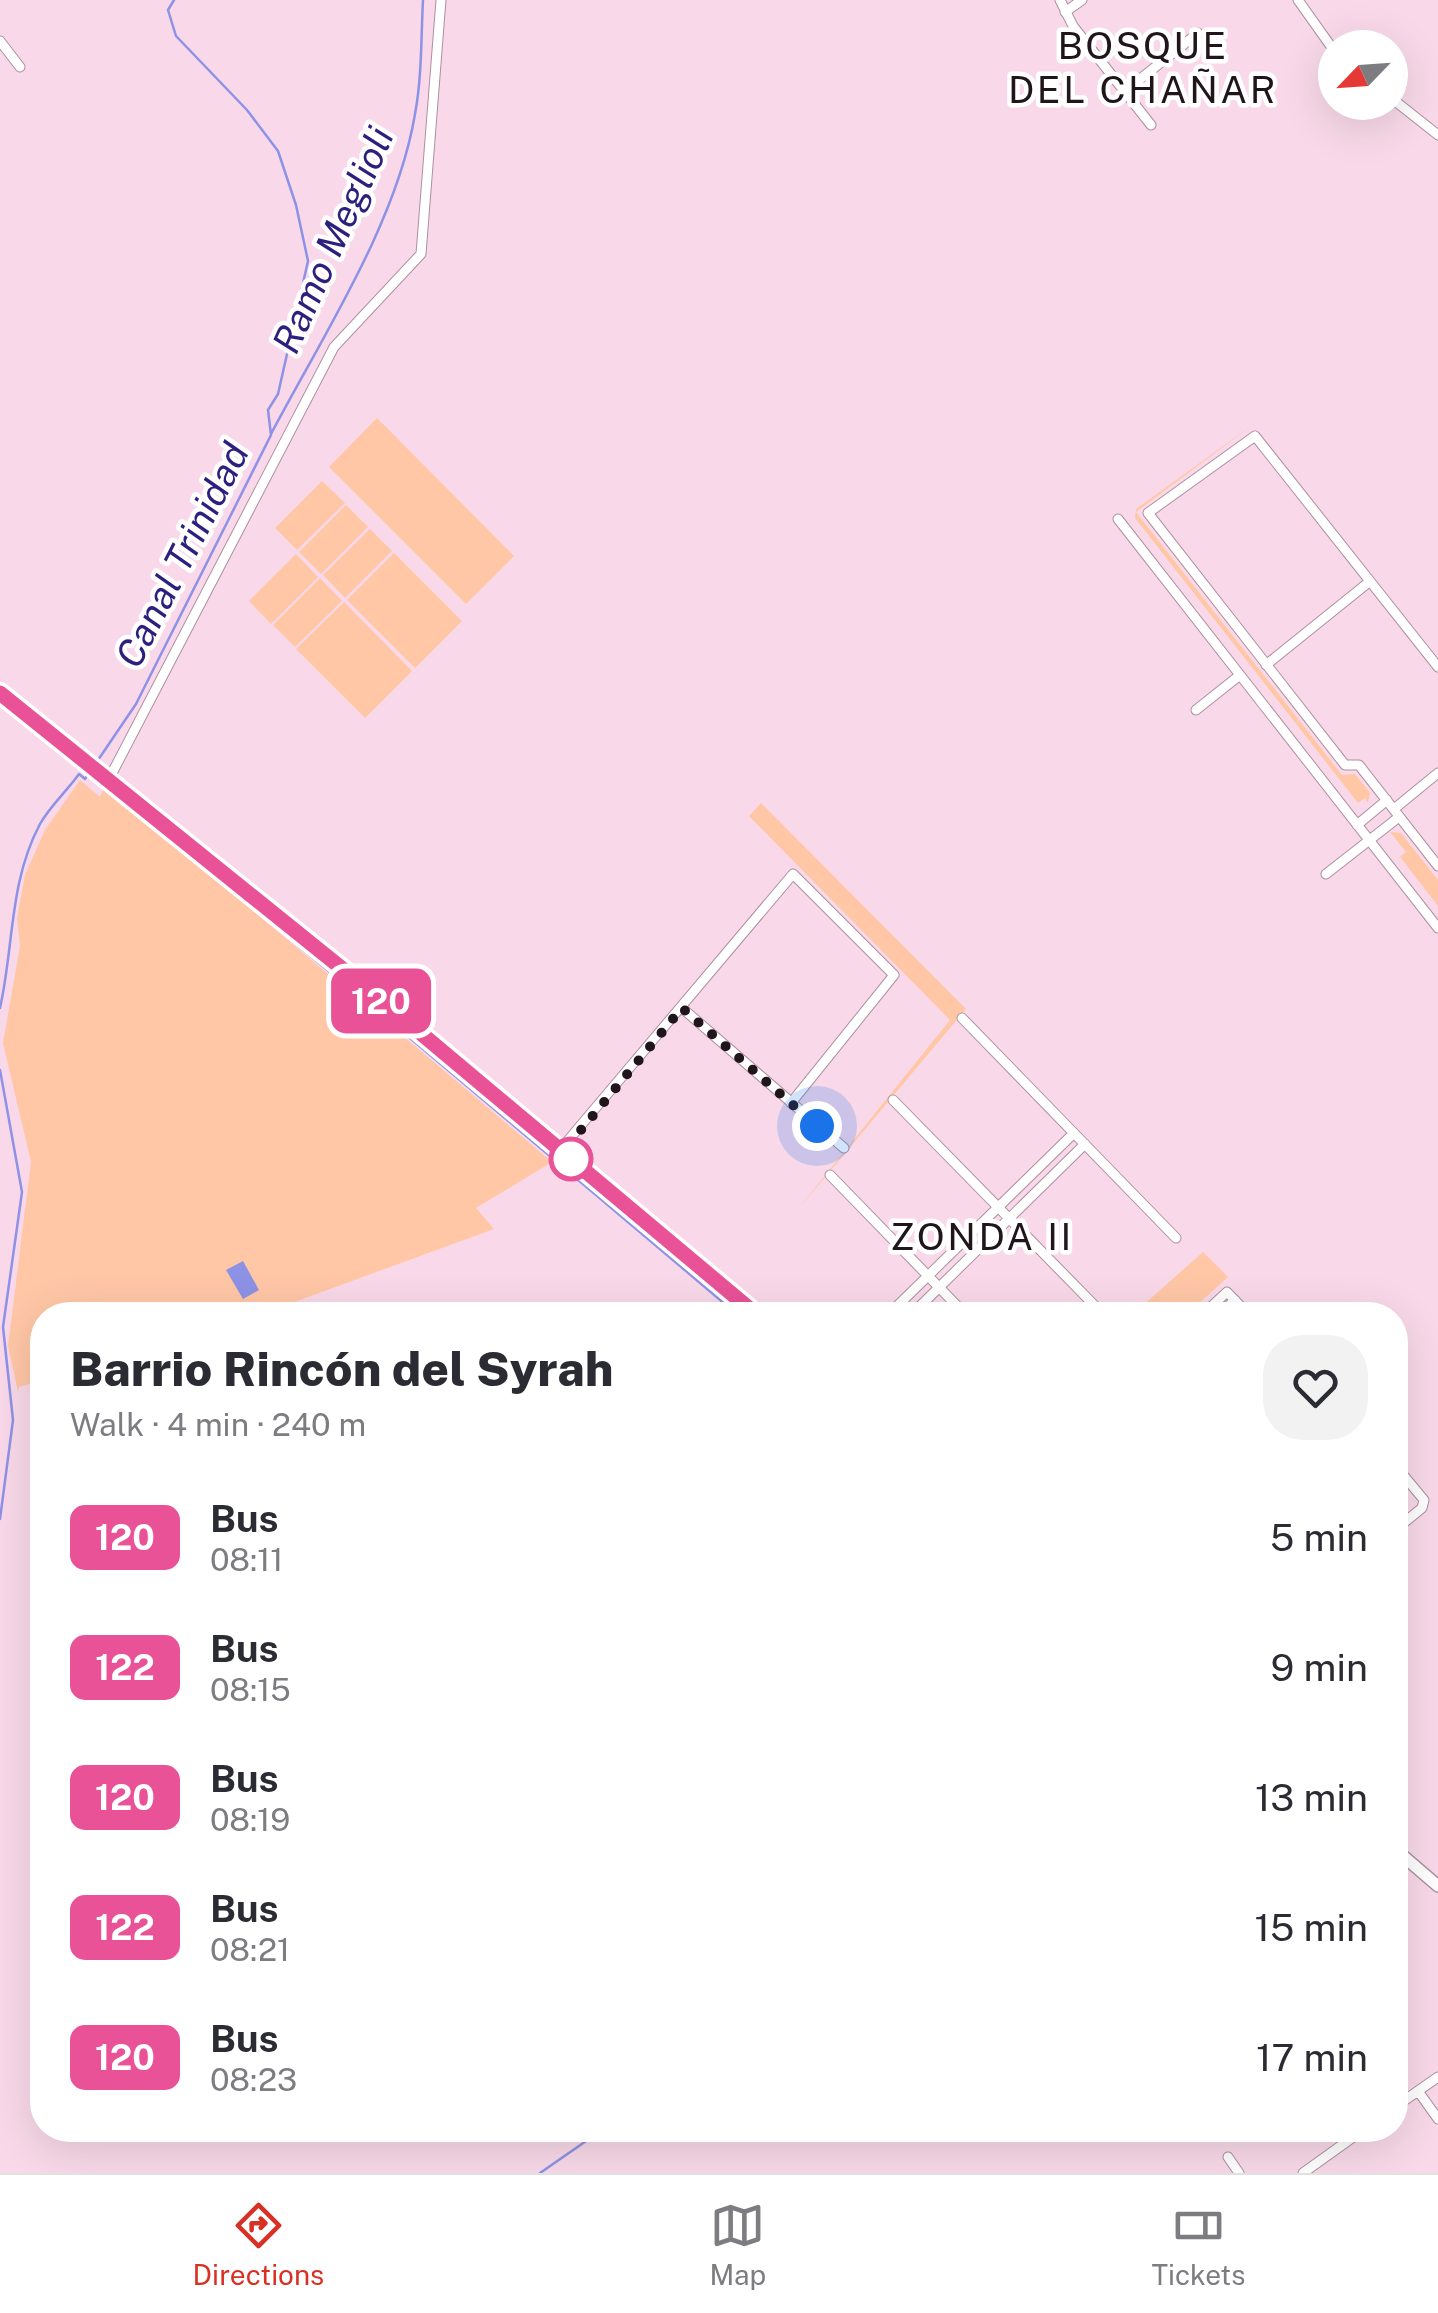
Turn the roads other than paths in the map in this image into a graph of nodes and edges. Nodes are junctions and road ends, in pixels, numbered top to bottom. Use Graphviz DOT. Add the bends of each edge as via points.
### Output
graph roads {
  1 [pos="440,0"];
  2 [pos="1060,0"];
  3 [pos="1082,0"];
  4 [pos="1298,0"];
  5 [pos="1065,12"];
  6 [pos="1319,30"];
  7 [pos="1198,34"];
  8 [pos="0,41"];
  9 [pos="20,68"];
  10 [pos="1125,91"];
  11 [pos="1408,111"];
  12 [pos="1152,125"];
  13 [pos="1438,135"];
  14 [pos="1118,519"];
  15 [pos="1369,582"];
  16 [pos="1266,665"];
  17 [pos="1438,667"];
  18 [pos="1240,675"];
  19 [pos="0,693"];
  20 [pos="1196,710"];
  21 [pos="1438,773"];
  22 [pos="109,779"];
  23 [pos="1393,809"];
  24 [pos="1357,825"];
  25 [pos="1369,840"];
  26 [pos="1438,866"];
  27 [pos="1326,874"];
  28 [pos="1438,928"];
  29 [pos="682,1008"];
  30 [pos="962,1018"];
  31 [pos="893,1100"];
  32 [pos="791,1102"];
  33 [pos="1074,1133"];
  34 [pos="1085,1144"];
  35 [pos="844,1148"];
  36 [pos="563,1153"];
  37 [pos="830,1175"];
  38 [pos="998,1207"];
  39 [pos="1009,1218"];
  40 [pos="1176,1238"];
  41 [pos="928,1276"];
  42 [pos="939,1287"];
  43 [pos="1235,1300"];
  44 [pos="741,1302"];
  45 [pos="901,1302"];
  46 [pos="924,1302"];
  47 [pos="953,1302"];
  48 [pos="1091,1302"];
  49 [pos="1216,1302"];
  50 [pos="1233,1302"];
  51 [pos="1408,1481"];
  52 [pos="1408,1519"];
  53 [pos="1408,1860"];
  54 [pos="1438,1886"];
  55 [pos="1438,2077"];
  56 [pos="1418,2091"];
  57 [pos="1408,2098"];
  58 [pos="1438,2119"];
  59 [pos="1347,2142"];
  60 [pos="1228,2158"];
  61 [pos="1240,2173"];
  62 [pos="1304,2173"];
  1 -- 22 [label="street" via="421,254 334,348"];
  2 -- 5 [label="street"];
  3 -- 5 [label="street"];
  4 -- 6 [label="street"];
  5 -- 10 [label="street"];
  7 -- 10 [label="street"];
  8 -- 9 [label="street"];
  10 -- 12 [label="street"];
  11 -- 13 [label="street"];
  14 -- 18 [label="street"];
  15 -- 16 [label="street"];
  15 -- 16 [label="street" via="1255,436 1148,513"];
  15 -- 17 [label="street"];
  16 -- 23 [label="street" via="1344,765 1359,765"];
  18 -- 20 [label="street"];
  18 -- 24 [label="street"];
  19 -- 22 [label="main road"];
  21 -- 23 [label="street"];
  22 -- 36 [label="main road"];
  23 -- 24 [label="street"];
  23 -- 25 [label="street"];
  23 -- 26 [label="street"];
  24 -- 25 [label="street"];
  25 -- 27 [label="street"];
  25 -- 28 [label="street"];
  29 -- 32 [label="street"];
  29 -- 32 [label="street" via="793,874 894,976"];
  29 -- 36 [label="street"];
  30 -- 33 [label="street"];
  31 -- 38 [label="street"];
  32 -- 35 [label="street"];
  33 -- 34 [label="street"];
  33 -- 38 [label="street"];
  34 -- 39 [label="street"];
  34 -- 40 [label="street"];
  36 -- 44 [label="main road"];
  37 -- 41 [label="street"];
  38 -- 39 [label="street"];
  38 -- 41 [label="street"];
  39 -- 42 [label="street"];
  39 -- 48 [label="street"];
  41 -- 42 [label="street"];
  41 -- 45 [label="street"];
  42 -- 46 [label="street"];
  42 -- 47 [label="street"];
  43 -- 49 [label="street" via="1227,1292"];
  43 -- 50 [label="street"];
  51 -- 52 [label="street" via="1424,1500"];
  53 -- 54 [label="main road"];
  55 -- 56 [label="street"];
  56 -- 57 [label="street"];
  56 -- 58 [label="street"];
  59 -- 62 [label="street"];
  60 -- 61 [label="street"];
}
